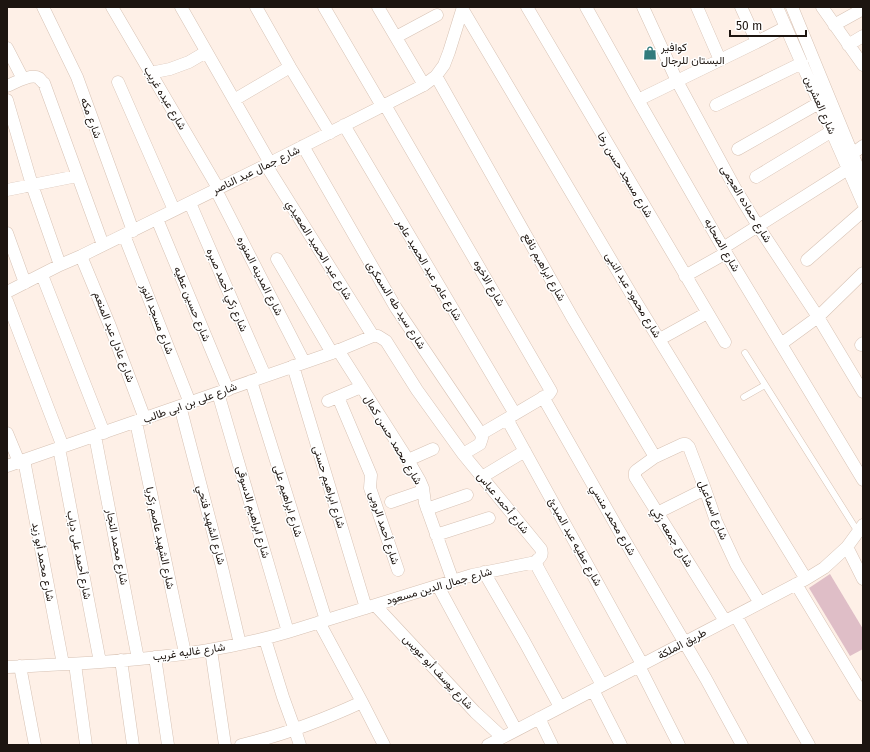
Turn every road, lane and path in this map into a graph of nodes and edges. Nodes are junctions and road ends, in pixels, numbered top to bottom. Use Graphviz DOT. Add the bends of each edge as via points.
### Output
graph roads {
  1 [pos="43,7"];
  2 [pos="112,7"];
  3 [pos="181,7"];
  4 [pos="256,7"];
  5 [pos="324,7"];
  6 [pos="378,7"];
  7 [pos="527,7"];
  8 [pos="586,7"];
  9 [pos="643,7"];
  10 [pos="697,7"];
  11 [pos="741,7"];
  12 [pos="777,7"];
  13 [pos="792,7"];
  14 [pos="822,7"];
  15 [pos="463,9"];
  16 [pos="863,9"];
  17 [pos="437,15"];
  18 [pos="834,25"];
  19 [pos="786,27"];
  20 [pos="863,36"];
  21 [pos="396,37"];
  22 [pos="757,42"];
  23 [pos="848,45"];
  24 [pos="7,48"];
  25 [pos="206,52"];
  26 [pos="720,60"];
  27 [pos="802,63"];
  28 [pos="863,65"];
  29 [pos="290,67"];
  30 [pos="150,73"];
  31 [pos="436,76"];
  32 [pos="23,79"];
  33 [pos="677,81"];
  34 [pos="118,82"];
  35 [pos="424,85"];
  36 [pos="7,86"];
  37 [pos="7,100"];
  38 [pos="234,100"];
  39 [pos="638,100"];
  40 [pos="819,103"];
  41 [pos="716,105"];
  42 [pos="384,106"];
  43 [pos="344,126"];
  44 [pos="832,131"];
  45 [pos="330,133"];
  46 [pos="303,146"];
  47 [pos="863,146"];
  48 [pos="738,149"];
  49 [pos="852,154"];
  50 [pos="268,164"];
  51 [pos="848,169"];
  52 [pos="77,176"];
  53 [pos="756,176"];
  54 [pos="863,180"];
  55 [pos="32,185"];
  56 [pos="217,189"];
  57 [pos="7,190"];
  58 [pos="190,203"];
  59 [pos="863,203"];
  60 [pos="174,210"];
  61 [pos="863,211"];
  62 [pos="157,218"];
  63 [pos="758,226"];
  64 [pos="7,233"];
  65 [pos="128,233"];
  66 [pos="102,245"];
  67 [pos="725,250"];
  68 [pos="81,256"];
  69 [pos="277,259"];
  70 [pos="807,260"];
  71 [pos="60,265"];
  72 [pos="863,273"];
  73 [pos="42,275"];
  74 [pos="685,276"];
  75 [pos="26,283"];
  76 [pos="7,292"];
  77 [pos="7,301"];
  78 [pos="708,313"];
  79 [pos="818,317"];
  80 [pos="372,336"];
  81 [pos="660,339"];
  82 [pos="725,342"];
  83 [pos="781,344"];
  84 [pos="335,351"];
  85 [pos="745,354"];
  86 [pos="299,364"];
  87 [pos="264,376"];
  88 [pos="251,381"];
  89 [pos="765,384"];
  90 [pos="361,387"];
  91 [pos="223,391"];
  92 [pos="863,392"];
  93 [pos="543,397"];
  94 [pos="744,397"];
  95 [pos="185,405"];
  96 [pos="511,416"];
  97 [pos="140,421"];
  98 [pos="7,433"];
  99 [pos="100,434"];
  100 [pos="481,434"];
  101 [pos="61,448"];
  102 [pos="433,449"];
  103 [pos="525,451"];
  104 [pos="463,454"];
  105 [pos="655,457"];
  106 [pos="408,460"];
  107 [pos="22,461"];
  108 [pos="7,466"];
  109 [pos="482,477"];
  110 [pos="863,480"];
  111 [pos="705,489"];
  112 [pos="423,492"];
  113 [pos="467,495"];
  114 [pos="391,502"];
  115 [pos="427,509"];
  116 [pos="657,513"];
  117 [pos="489,518"];
  118 [pos="860,529"];
  119 [pos="436,535"];
  120 [pos="846,547"];
  121 [pos="536,562"];
  122 [pos="398,570"];
  123 [pos="484,572"];
  124 [pos="863,579"];
  125 [pos="453,581"];
  126 [pos="801,582"];
  127 [pos="438,586"];
  128 [pos="760,603"];
  129 [pos="370,607"];
  130 [pos="736,616"];
  131 [pos="322,621"];
  132 [pos="725,621"];
  133 [pos="288,632"];
  134 [pos="265,639"];
  135 [pos="684,642"];
  136 [pos="240,644"];
  137 [pos="211,650"];
  138 [pos="185,653"];
  139 [pos="155,657"];
  140 [pos="138,659"];
  141 [pos="121,660"];
  142 [pos="100,662"];
  143 [pos="69,664"];
  144 [pos="640,665"];
  145 [pos="20,666"];
  146 [pos="7,667"];
  147 [pos="598,688"];
  148 [pos="863,695"];
  149 [pos="362,702"];
  150 [pos="560,707"];
  151 [pos="539,718"];
  152 [pos="295,730"];
  153 [pos="509,737"];
  154 [pos="35,745"];
  155 [pos="86,745"];
  156 [pos="133,745"];
  157 [pos="168,745"];
  158 [pos="225,745"];
  159 [pos="241,745"];
  160 [pos="300,745"];
  161 [pos="384,745"];
  162 [pos="488,745"];
  163 [pos="552,745"];
  164 [pos="621,745"];
  165 [pos="679,745"];
  166 [pos="742,745"];
  167 [pos="809,745"];
  1 -- 65 [label="street, شارع مكه" via="77,77"];
  2 -- 30 [label="street, شارع عبده غريب"];
  3 -- 25 [label="street, شارع عبد الحميد الصعيدي"];
  4 -- 29 [label="street"];
  5 -- 42 [label="street"];
  6 -- 21 [label="street"];
  7 -- 74 [label="street, شارع مسجد حسن رخا"];
  8 -- 39 [label="street, شارع الصحابه"];
  9 -- 33 [label="street, شارع حماده العجمى"];
  10 -- 26 [label="street"];
  11 -- 22 [label="street"];
  12 -- 19 [label="street, شارع العشرين"];
  13 -- 49 [label="street, شارع العشرين"];
  14 -- 18 [label="street"];
  15 -- 31 [label="street, شارع جمال عبد الناصر" via="444,65"];
  15 -- 81 [label="street, شارع محمود عبد النبى"];
  16 -- 18 [label="street"];
  17 -- 21 [label="street"];
  18 -- 23 [label="street"];
  19 -- 22 [label="street"];
  19 -- 27 [label="street, شارع العشرين"];
  20 -- 23 [label="street"];
  21 -- 35 [label="street"];
  22 -- 26 [label="street"];
  23 -- 28 [label="street"];
  24 -- 32 [label="street"];
  25 -- 30 [label="street" via="189,62"];
  25 -- 38 [label="street, شارع عبد الحميد الصعيدي"];
  26 -- 33 [label="street"];
  27 -- 40 [label="street, شارع العشرين"];
  27 -- 41 [label="street"];
  29 -- 38 [label="street"];
  29 -- 45 [label="street"];
  30 -- 56 [label="street, شارع عبده غريب"];
  31 -- 35 [label="street, شارع جمال عبد الناصر"];
  31 -- 105 [label="street, شارع ابراهيم نافع" via="572,317"];
  32 -- 36 [label="street"];
  32 -- 52 [label="street" via="33,77 44,83"];
  33 -- 39 [label="street"];
  33 -- 63 [label="street, شارع حماده العجمى"];
  34 -- 60 [label="street"];
  35 -- 42 [label="street, شارع جمال عبد الناصر"];
  37 -- 55 [label="street"];
  38 -- 50 [label="street, شارع عبد الحميد الصعيدي"];
  39 -- 67 [label="street, شارع الصحابه"];
  40 -- 44 [label="street, شارع العشرين"];
  40 -- 48 [label="street"];
  42 -- 43 [label="street, شارع جمال عبد الناصر"];
  42 -- 93 [label="street, شارع الاخوه" via="550,389"];
  43 -- 45 [label="street, شارع جمال عبد الناصر"];
  43 -- 96 [label="street, شارع عامر عبد الحميد عامر"];
  44 -- 51 [label="street, شارع العشرين"];
  44 -- 53 [label="street"];
  45 -- 46 [label="street, شارع جمال عبد الناصر"];
  46 -- 50 [label="street, شارع جمال عبد الناصر"];
  46 -- 100 [label="street, شارع سيد طه السمكرى" via="396,308"];
  47 -- 49 [label="street"];
  49 -- 54 [label="street, شارع العشرين"];
  50 -- 56 [label="street, شارع جمال عبد الناصر"];
  50 -- 80 [label="street, شارع عبد الحميد الصعيدي"];
  51 -- 59 [label="street, شارع العشرين"];
  51 -- 63 [label="street"];
  52 -- 55 [label="street"];
  52 -- 66 [label="street"];
  55 -- 57 [label="street"];
  55 -- 71 [label="street"];
  56 -- 58 [label="street, شارع جمال عبد الناصر"];
  56 -- 86 [label="street, شارع المدينه المنوره"];
  58 -- 60 [label="street, شارع جمال عبد الناصر"];
  58 -- 87 [label="street, شارع زكي أحمد صبره"];
  60 -- 62 [label="street, شارع جمال عبد الناصر"];
  61 -- 70 [label="street"];
  62 -- 65 [label="street, شارع جمال عبد الناصر"];
  62 -- 91 [label="street, شارع حسين عطيه"];
  63 -- 67 [label="street"];
  63 -- 79 [label="street, شارع حماده العجمى"];
  64 -- 75 [label="street"];
  65 -- 66 [label="street, شارع جمال عبد الناصر"];
  65 -- 95 [label="street, شارع مسجد النور"];
  66 -- 68 [label="street, شارع جمال عبد الناصر"];
  67 -- 74 [label="street"];
  67 -- 83 [label="street, شارع الصحابه"];
  68 -- 71 [label="street, شارع جمال عبد الناصر"];
  68 -- 97 [label="street, شارع عادل عبد المنعم" via="110,326"];
  69 -- 84 [label="street, شارع محمد حسن كمال"];
  71 -- 73 [label="street, شارع جمال عبد الناصر"];
  72 -- 79 [label="street"];
  73 -- 75 [label="street, شارع جمال عبد الناصر"];
  73 -- 99 [label="street, شارع محمد النجار"];
  74 -- 78 [label="street, شارع مسجد حسن رخا"];
  75 -- 76 [label="street, شارع جمال عبد الناصر"];
  77 -- 101 [label="street, شارع أحمد على دياب"];
  78 -- 81 [label="street"];
  78 -- 82 [label="street, شارع مسجد حسن رخا"];
  79 -- 83 [label="street"];
  79 -- 92 [label="street, شارع حماده العجمى"];
  80 -- 84 [label="street, شارع على بن ابى طالب"];
  80 -- 104 [label="street, شارع أحمد عباس" via="378,336 386,341"];
  81 -- 126 [label="street, شارع محمود عبد النبى"];
  83 -- 110 [label="street, شارع الصحابه"];
  84 -- 86 [label="street, شارع على بن ابى طالب"];
  84 -- 90 [label="street, شارع محمد حسن كمال"];
  85 -- 89 [label="lane"];
  86 -- 87 [label="street, شارع على بن ابى طالب"];
  86 -- 129 [label="street, شارع ابراهيم حسنى"];
  87 -- 88 [label="street, شارع على بن ابى طالب"];
  88 -- 91 [label="street, شارع على بن ابى طالب"];
  88 -- 131 [label="street, شارع ابراهيم على"];
  89 -- 94 [label="lane"];
  89 -- 118 [label="lane"];
  90 -- 106 [label="street, شارع محمد حسن كمال"];
  90 -- 122 [label="street, شارع أحمد الروبى" via="333,399 371,475 370,488"];
  91 -- 95 [label="street, شارع على بن ابى طالب"];
  91 -- 133 [label="street, شارع ابراهيم الدسوقى"];
  93 -- 96 [label="street"];
  93 -- 135 [label="street, شارع محمد منسي"];
  95 -- 97 [label="street, شارع على بن ابى طالب"];
  95 -- 136 [label="street, شارع الشهيد فتحي"];
  96 -- 100 [label="street"];
  96 -- 103 [label="street, شارع عطيه عبد المبدئ"];
  97 -- 99 [label="street, شارع على بن ابى طالب"];
  97 -- 138 [label="street, شارع الشهيد عاصم زكريا"];
  98 -- 107 [label="street, شارع محمد أبو زيد"];
  99 -- 101 [label="street, شارع على بن ابى طالب"];
  99 -- 140 [label="street, شارع محمد النجار"];
  100 -- 104 [label="street" via="480,444"];
  101 -- 107 [label="street, شارع على بن ابى طالب"];
  101 -- 142 [label="street, شارع أحمد على دياب"];
  102 -- 106 [label="street"];
  103 -- 109 [label="street"];
  103 -- 144 [label="street, شارع عطيه عبد المبدئ"];
  104 -- 109 [label="street, شارع أحمد عباس"];
  105 -- 111 [label="street, شارع اسماعيل" via="686,444"];
  105 -- 116 [label="street, شارع جمعه زكي" via="637,470 635,478"];
  106 -- 112 [label="street, شارع محمد حسن كمال" via="422,485"];
  107 -- 108 [label="street, شارع على بن ابى طالب"];
  107 -- 143 [label="street, شارع محمد أبو زيد"];
  109 -- 121 [label="street, شارع أحمد عباس" via="541,549 541,556"];
  111 -- 116 [label="street"];
  111 -- 128 [label="street, شارع اسماعيل" via="716,521 736,564"];
  112 -- 114 [label="street"];
  112 -- 115 [label="street, شارع محمد حسن كمال"];
  113 -- 115 [label="street"];
  115 -- 119 [label="street, شارع محمد حسن كمال"];
  116 -- 132 [label="street, شارع جمعه زكي"];
  117 -- 119 [label="street"];
  118 -- 120 [label="street, طريق الملكة"];
  119 -- 125 [label="street, شارع محمد حسن كمال"];
  120 -- 124 [label="street"];
  120 -- 126 [label="street, طريق الملكة" via="824,568"];
  121 -- 123 [label="street, شارع جمال الدين مسعود"];
  121 -- 147 [label="street"];
  123 -- 125 [label="street, شارع جمال الدين مسعود"];
  123 -- 150 [label="street"];
  125 -- 127 [label="street, شارع جمال الدين مسعود"];
  126 -- 128 [label="street, طريق الملكة"];
  126 -- 148 [label="street, شارع محمود عبد النبى"];
  127 -- 129 [label="street, شارع جمال الدين مسعود"];
  127 -- 153 [label="street"];
  128 -- 130 [label="street, طريق الملكة"];
  129 -- 131 [label="street, شارع غاليه غريب"];
  129 -- 153 [label="street, شارع يوسف أبو عويس" via="475,712"];
  130 -- 132 [label="street, طريق الملكة"];
  130 -- 167 [label="street"];
  131 -- 133 [label="street, شارع غاليه غريب"];
  131 -- 149 [label="street, شارع ابراهيم على"];
  132 -- 135 [label="street, طريق الملكة"];
  133 -- 134 [label="street, شارع غاليه غريب"];
  134 -- 136 [label="street, شارع غاليه غريب"];
  134 -- 152 [label="street"];
  135 -- 144 [label="street, طريق الملكة"];
  135 -- 166 [label="street, شارع محمد منسي"];
  136 -- 137 [label="street, شارع غاليه غريب"];
  137 -- 138 [label="street, شارع غاليه غريب"];
  137 -- 158 [label="street"];
  138 -- 139 [label="street, شارع غاليه غريب"];
  139 -- 140 [label="street, شارع غاليه غريب"];
  139 -- 157 [label="street"];
  140 -- 141 [label="street, شارع غاليه غريب"];
  141 -- 142 [label="street, شارع غاليه غريب"];
  141 -- 156 [label="street"];
  142 -- 143 [label="street, شارع غاليه غريب"];
  143 -- 145 [label="street, شارع غاليه غريب"];
  143 -- 155 [label="street, شارع محمد أبو زيد"];
  144 -- 147 [label="street, طريق الملكة"];
  144 -- 165 [label="street, شارع عطيه عبد المبدئ"];
  145 -- 146 [label="street, شارع غاليه غريب"];
  145 -- 154 [label="street"];
  147 -- 150 [label="street, طريق الملكة"];
  147 -- 164 [label="street"];
  149 -- 152 [label="street"];
  149 -- 161 [label="street, شارع ابراهيم على"];
  150 -- 151 [label="street, طريق الملكة"];
  151 -- 153 [label="street, طريق الملكة"];
  151 -- 163 [label="street"];
  152 -- 159 [label="street"];
  152 -- 160 [label="street"];
  153 -- 162 [label="street, طريق الملكة"];
}
